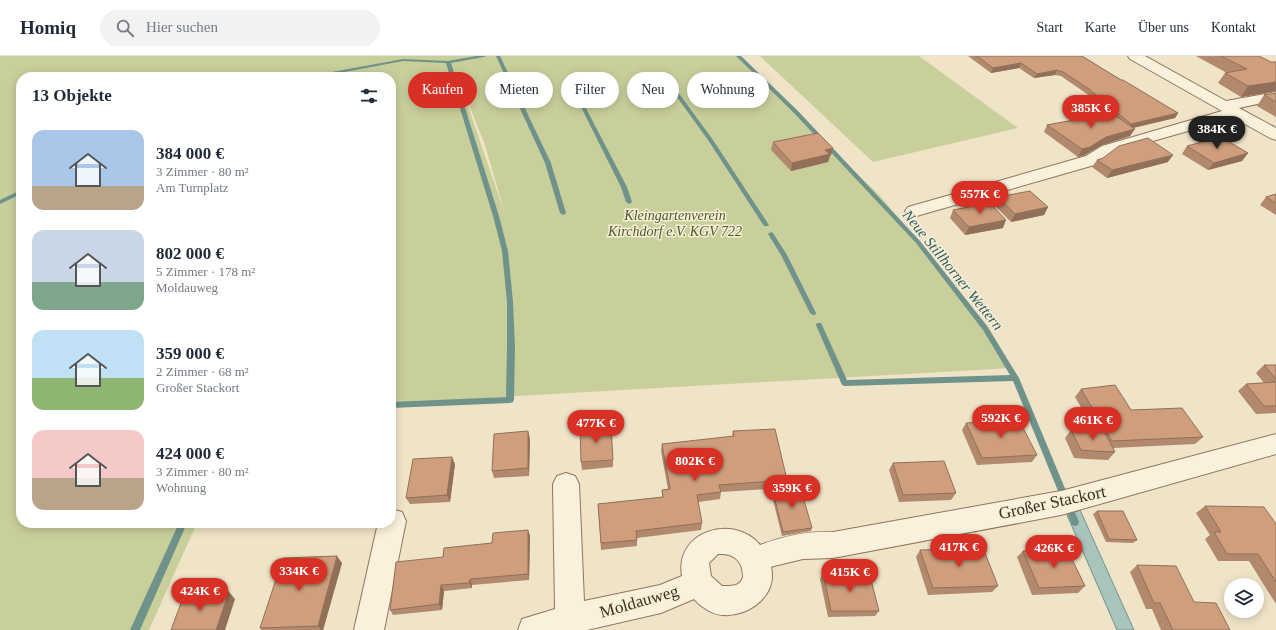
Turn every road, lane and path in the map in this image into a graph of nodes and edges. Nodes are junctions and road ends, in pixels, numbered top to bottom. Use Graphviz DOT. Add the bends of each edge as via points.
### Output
graph roads {
  1 [pos="1135,56"];
  2 [pos="1276,96"];
  3 [pos="1230,109"];
  4 [pos="1276,135"];
  5 [pos="914,211"];
  6 [pos="1276,444"];
  7 [pos="566,484"];
  8 [pos="391,528"];
  9 [pos="755,560"];
  10 [pos="698,583"];
  11 [pos="570,619"];
  12 [pos="369,630"];
  13 [pos="533,630"];
  1 -- 3 [label="street"];
  2 -- 3 [label="street"];
  3 -- 4 [label="street"];
  3 -- 5 [label="street" via="1108,149 1092,160"];
  6 -- 9 [label="street, Großer Stackort" via="1072,500 833,545 818,544 770,554"];
  7 -- 11 [label="street"];
  8 -- 12 [label="street"];
  9 -- 10 [label="street, Moldauweg" via="758,569 757,581 752,592 742,599 730,602 717,600 706,593"];
  9 -- 10 [label="street, Moldauweg" via="746,548 735,542 711,543 702,550 696,560 694,572"];
  10 -- 11 [label="street, Moldauweg" via="661,599"];
  11 -- 13 [label="street, Moldauweg"];
}
